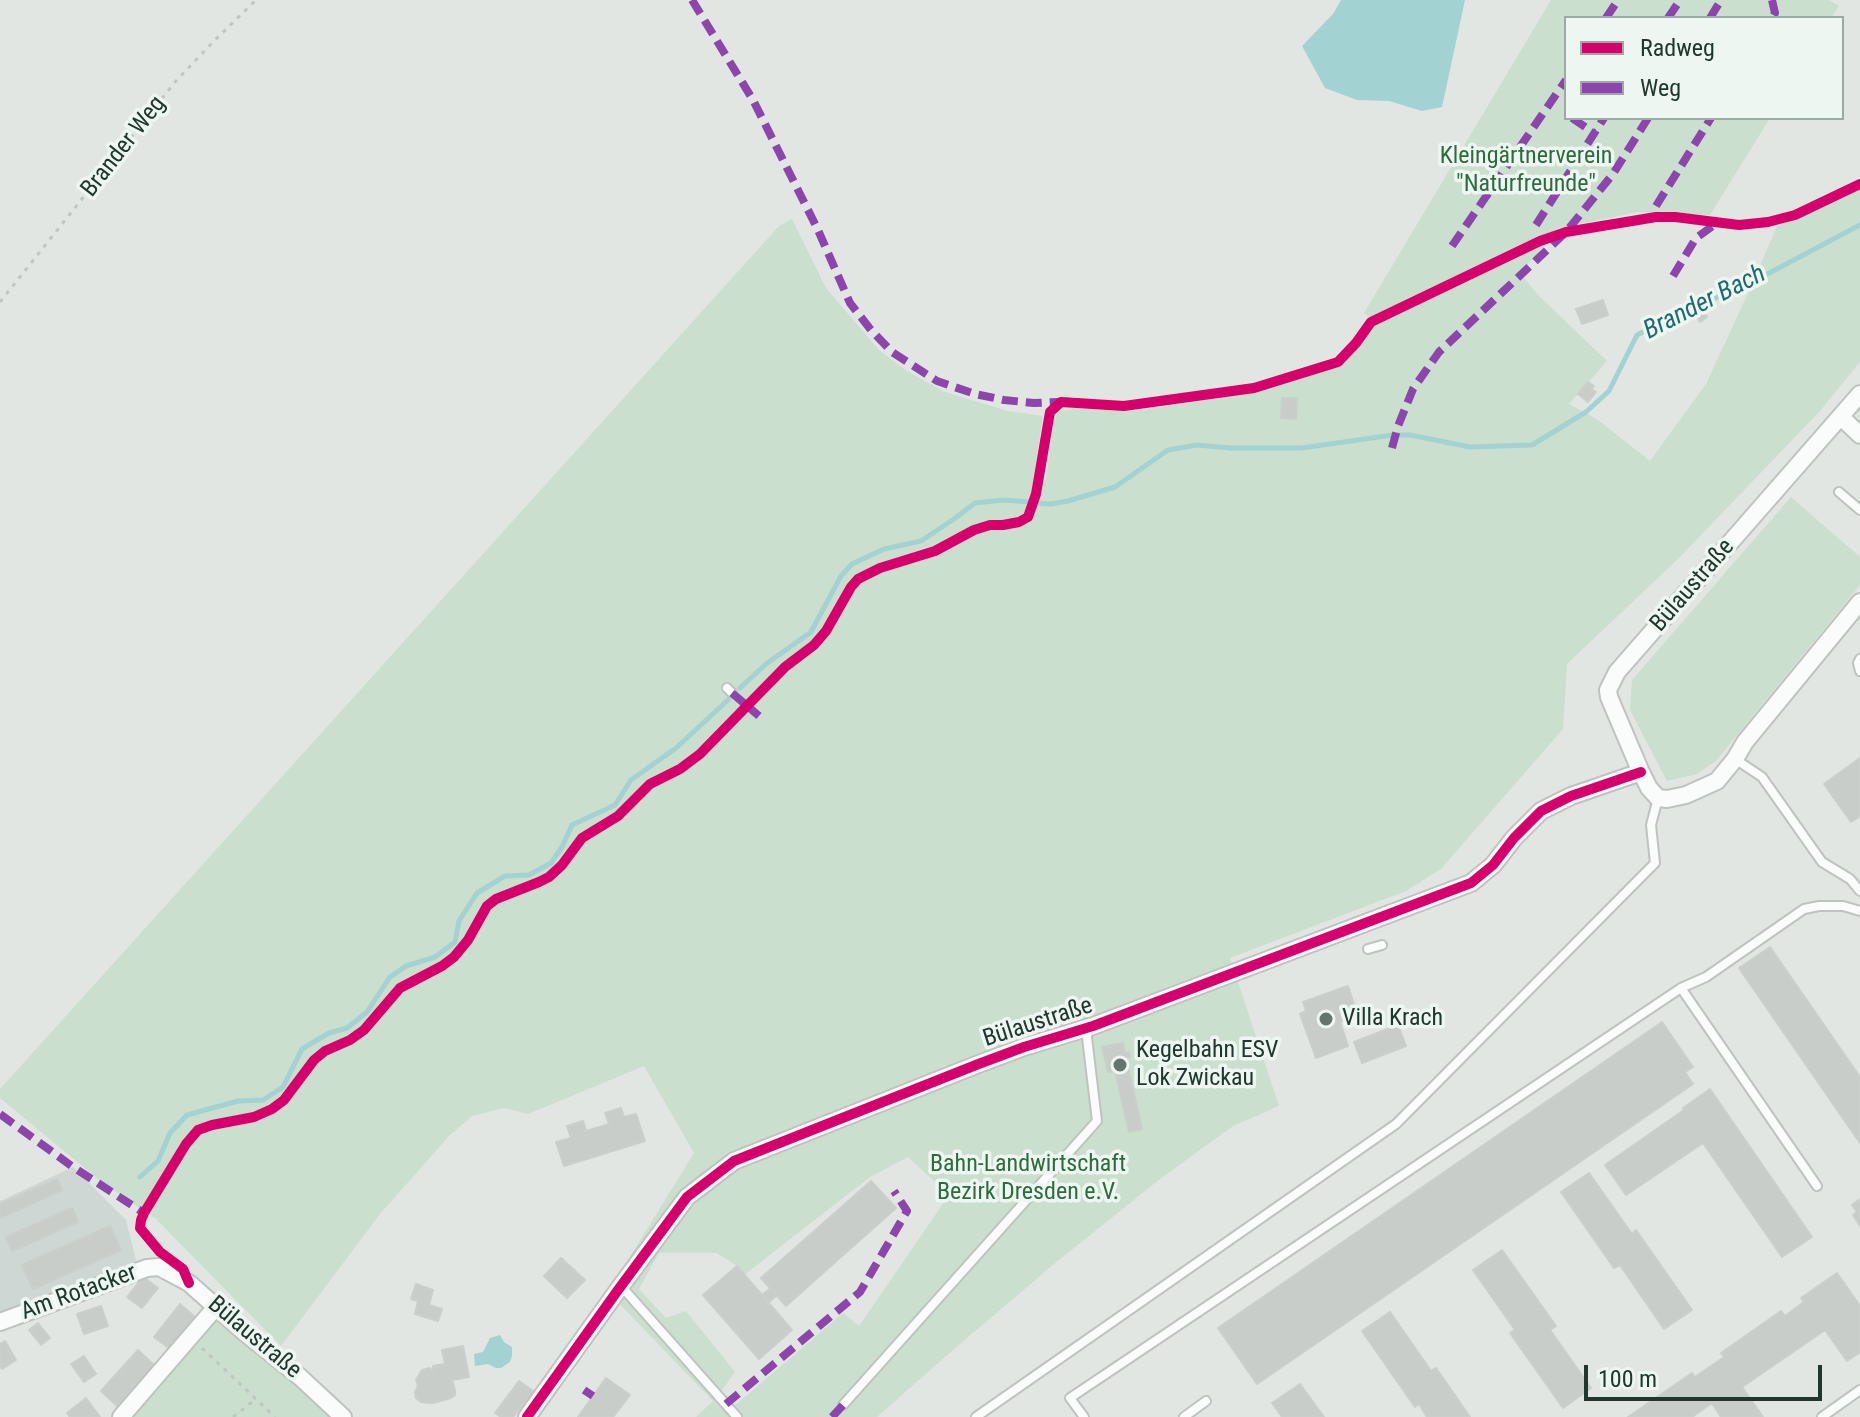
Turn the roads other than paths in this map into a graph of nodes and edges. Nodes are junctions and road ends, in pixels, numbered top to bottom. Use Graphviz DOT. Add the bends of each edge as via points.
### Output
graph roads {
  1 [pos="1860,394"];
  2 [pos="1841,417"];
  3 [pos="1860,435"];
  4 [pos="1839,492"];
  5 [pos="1860,510"];
  6 [pos="1860,602"];
  7 [pos="1860,659"];
  8 [pos="1860,671"];
  9 [pos="1735,759"];
  10 [pos="1641,772"];
  11 [pos="1658,798"];
  12 [pos="1860,891"];
  13 [pos="1860,911"];
  14 [pos="1382,945"];
  15 [pos="1368,949"];
  16 [pos="1681,988"];
  17 [pos="1086,1029"];
  18 [pos="1817,1186"];
  19 [pos="159,1267"];
  20 [pos="620,1286"];
  21 [pos="216,1307"];
  22 [pos="0,1322"];
  23 [pos="1860,1390"];
  24 [pos="1206,1401"];
  25 [pos="843,1405"];
  26 [pos="121,1417"];
  27 [pos="343,1417"];
  28 [pos="527,1417"];
  29 [pos="737,1417"];
  30 [pos="976,1417"];
  31 [pos="1084,1417"];
  32 [pos="1184,1417"];
  33 [pos="1822,1417"];
  1 -- 2 [label="street, Bülaustraße"];
  2 -- 3 [label="street"];
  2 -- 10 [label="street, Bülaustraße" via="1613,678 1609,697"];
  4 -- 5 [label="lane"];
  6 -- 9 [label="street"];
  7 -- 8 [label="lane"];
  9 -- 11 [label="street" via="1717,781 1686,795"];
  9 -- 12 [label="lane" via="1762,777 1822,862"];
  10 -- 11 [label="street, Bülaustraße"];
  10 -- 17 [label="street, Bülaustraße" via="1541,811 1471,883"];
  11 -- 30 [label="lane" via="1651,825 1655,863 1396,1124"];
  13 -- 16 [label="lane" via="1843,906 1804,909 1706,977"];
  14 -- 15 [label="lane"];
  16 -- 18 [label="lane"];
  16 -- 31 [label="lane" via="1070,1398"];
  17 -- 20 [label="street, Bülaustraße" via="1024,1047 734,1161 687,1197"];
  17 -- 25 [label="lane" via="1097,1121"];
  19 -- 21 [label="street, Bülaustraße" via="189,1283"];
  19 -- 22 [label="street, Am Rotacker"];
  20 -- 28 [label="street, Bülaustraße"];
  20 -- 29 [label="lane"];
  21 -- 26 [label="street"];
  21 -- 27 [label="street, Bülaustraße"];
  23 -- 33 [label="lane"];
  24 -- 32 [label="lane"];
}
